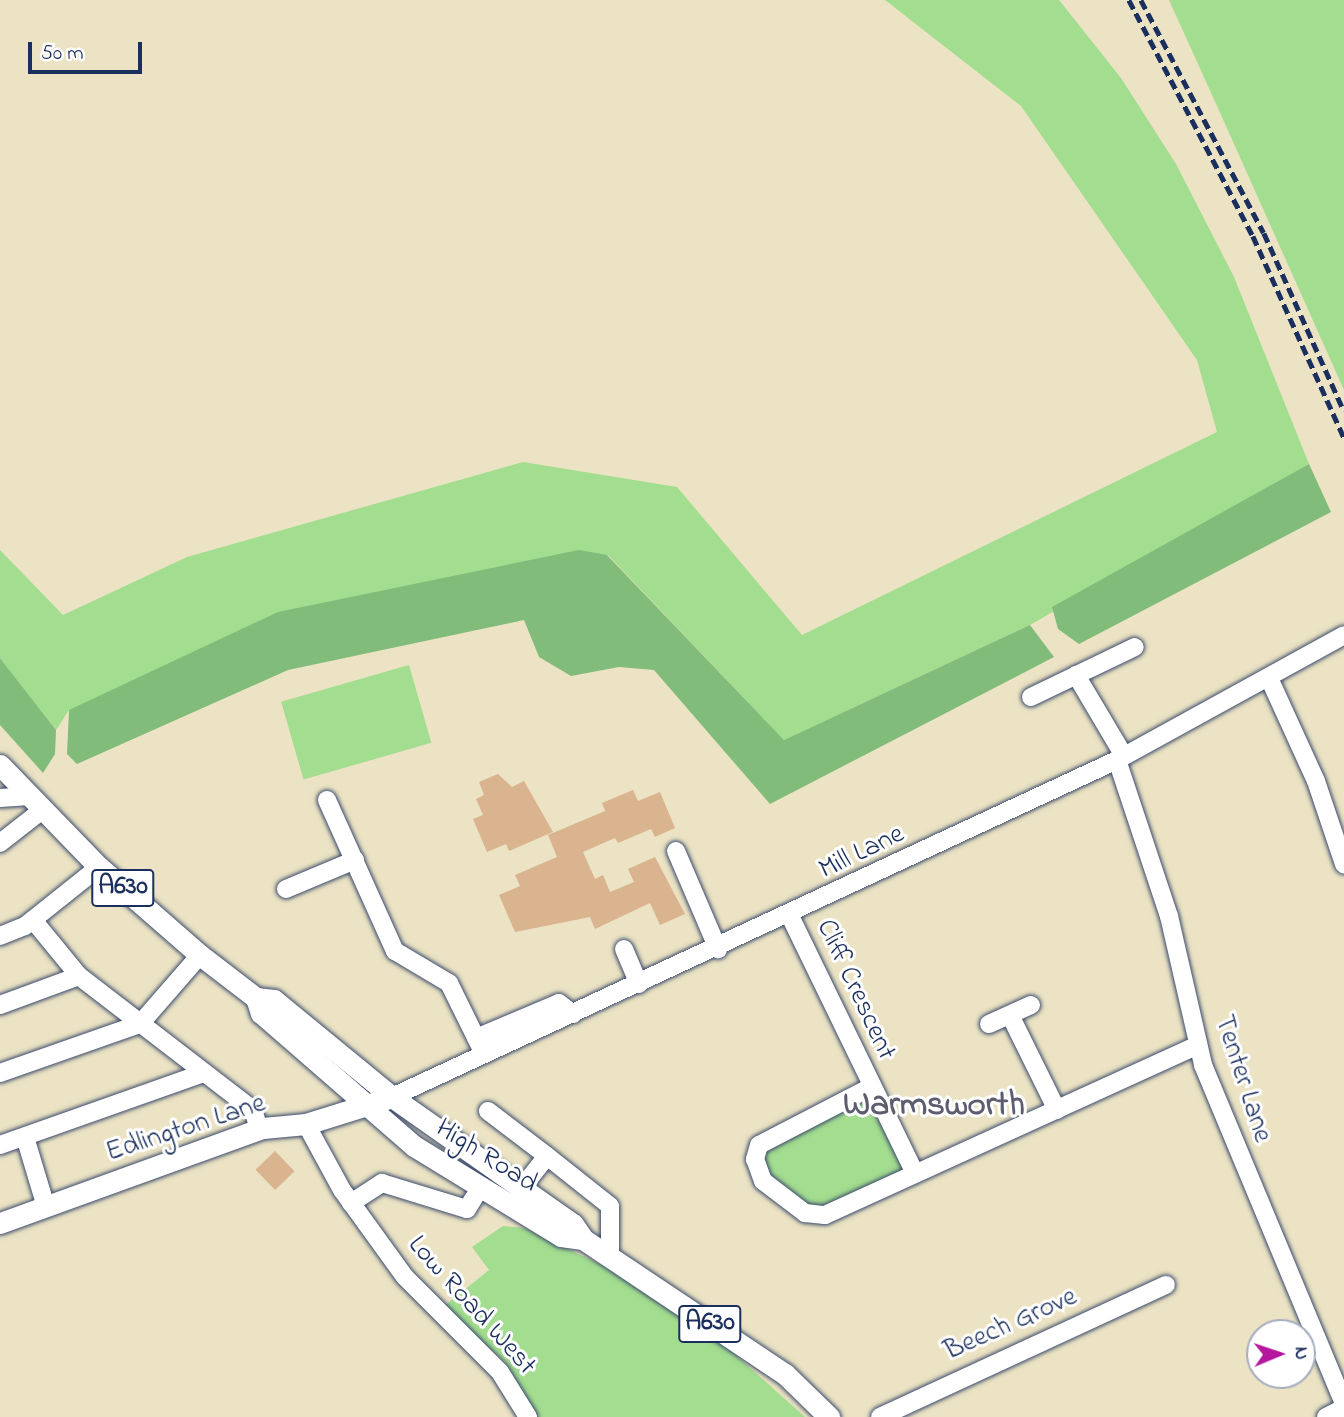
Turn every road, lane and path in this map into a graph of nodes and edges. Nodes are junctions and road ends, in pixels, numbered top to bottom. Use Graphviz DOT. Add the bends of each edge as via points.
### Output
graph roads {
  1 [pos="1344,635"];
  2 [pos="1135,647"];
  3 [pos="1076,675"];
  4 [pos="1269,678"];
  5 [pos="1031,697"];
  6 [pos="1120,758"];
  7 [pos="0,765"];
  8 [pos="0,798"];
  9 [pos="327,800"];
  10 [pos="34,803"];
  11 [pos="0,842"];
  12 [pos="676,851"];
  13 [pos="355,859"];
  14 [pos="1344,864"];
  15 [pos="99,867"];
  16 [pos="286,889"];
  17 [pos="790,916"];
  18 [pos="33,920"];
  19 [pos="0,936"];
  20 [pos="624,949"];
  21 [pos="718,949"];
  22 [pos="200,955"];
  23 [pos="79,976"];
  24 [pos="639,984"];
  25 [pos="256,998"];
  26 [pos="0,1005"];
  27 [pos="1031,1005"];
  28 [pos="1010,1014"];
  29 [pos="140,1024"];
  30 [pos="989,1024"];
  31 [pos="1198,1045"];
  32 [pos="480,1046"];
  33 [pos="0,1073"];
  34 [pos="201,1074"];
  35 [pos="871,1087"];
  36 [pos="392,1097"];
  37 [pos="366,1108"];
  38 [pos="1056,1110"];
  39 [pos="488,1111"];
  40 [pos="306,1124"];
  41 [pos="259,1129"];
  42 [pos="25,1136"];
  43 [pos="0,1145"];
  44 [pos="547,1156"];
  45 [pos="915,1173"];
  46 [pos="481,1187"];
  47 [pos="520,1190"];
  48 [pos="351,1203"];
  49 [pos="46,1207"];
  50 [pos="0,1223"];
  51 [pos="583,1239"];
  52 [pos="610,1257"];
  53 [pos="1166,1285"];
  54 [pos="1344,1406"];
  55 [pos="528,1417"];
  56 [pos="829,1417"];
  57 [pos="880,1417"];
  58 [pos="1326,1417"];
  1 -- 4 [label="street, Mill Lane"];
  2 -- 3 [label="street"];
  3 -- 5 [label="street"];
  3 -- 6 [label="street, Tenter Lane"];
  4 -- 6 [label="street, Mill Lane"];
  4 -- 14 [label="street" via="1317,781"];
  6 -- 17 [label="street, Mill Lane"];
  6 -- 31 [label="street, Tenter Lane" via="1169,916"];
  7 -- 10 [label="main road, A630"];
  8 -- 10 [label="street"];
  9 -- 13 [label="street"];
  10 -- 11 [label="street"];
  10 -- 15 [label="main road, A630"];
  12 -- 21 [label="street"];
  13 -- 16 [label="street"];
  13 -- 32 [label="street" via="395,950 449,983"];
  15 -- 18 [label="street"];
  15 -- 22 [label="main road, A630"];
  17 -- 21 [label="street, Mill Lane"];
  17 -- 35 [label="street, Cliff Crescent"];
  18 -- 19 [label="street"];
  18 -- 23 [label="street"];
  20 -- 24 [label="street"];
  21 -- 24 [label="street, Mill Lane"];
  22 -- 25 [label="main road, A630"];
  22 -- 29 [label="street"];
  23 -- 26 [label="street"];
  23 -- 29 [label="street"];
  24 -- 32 [label="street, Mill Lane" via="573,1014"];
  25 -- 36 [label="main road, A630" via="274,1000"];
  25 -- 37 [label="main road, A630" via="261,1013"];
  27 -- 28 [label="street"];
  28 -- 30 [label="street"];
  28 -- 38 [label="street"];
  29 -- 33 [label="street"];
  29 -- 34 [label="street"];
  31 -- 38 [label="street, Cliff Crescent"];
  31 -- 54 [label="street, Tenter Lane" via="1277,1255"];
  32 -- 36 [label="street, Mill Lane"];
  34 -- 41 [label="street" via="253,1110"];
  34 -- 42 [label="street"];
  35 -- 45 [label="street, Cliff Crescent"];
  35 -- 45 [label="street, Cliff Crescent" via="772,1134 759,1145 757,1171 804,1213 820,1217"];
  36 -- 37 [label="main road, Edlington Lane"];
  36 -- 47 [label="main road, High Road / A630"];
  37 -- 40 [label="main road, Edlington Lane"];
  37 -- 46 [label="main road, High Road / A630"];
  38 -- 45 [label="street, Cliff Crescent"];
  39 -- 44 [label="street"];
  40 -- 41 [label="main road, Edlington Lane"];
  40 -- 48 [label="street, Low Road West"];
  41 -- 49 [label="main road, Edlington Lane"];
  42 -- 43 [label="street"];
  42 -- 49 [label="street"];
  44 -- 47 [label="street"];
  44 -- 52 [label="street" via="610,1206"];
  46 -- 48 [label="street" via="467,1209 382,1183"];
  46 -- 51 [label="main road, High Road / A630" via="561,1236"];
  47 -- 51 [label="main road, High Road / A630" via="573,1224"];
  48 -- 55 [label="street, Low Road West" via="425,1300 500,1372"];
  49 -- 50 [label="main road, Edlington Lane"];
  51 -- 52 [label="main road, High Road / A630"];
  52 -- 56 [label="main road, High Road / A630" via="785,1374"];
  53 -- 57 [label="street, Beech Grove"];
  54 -- 58 [label="street"];
}
